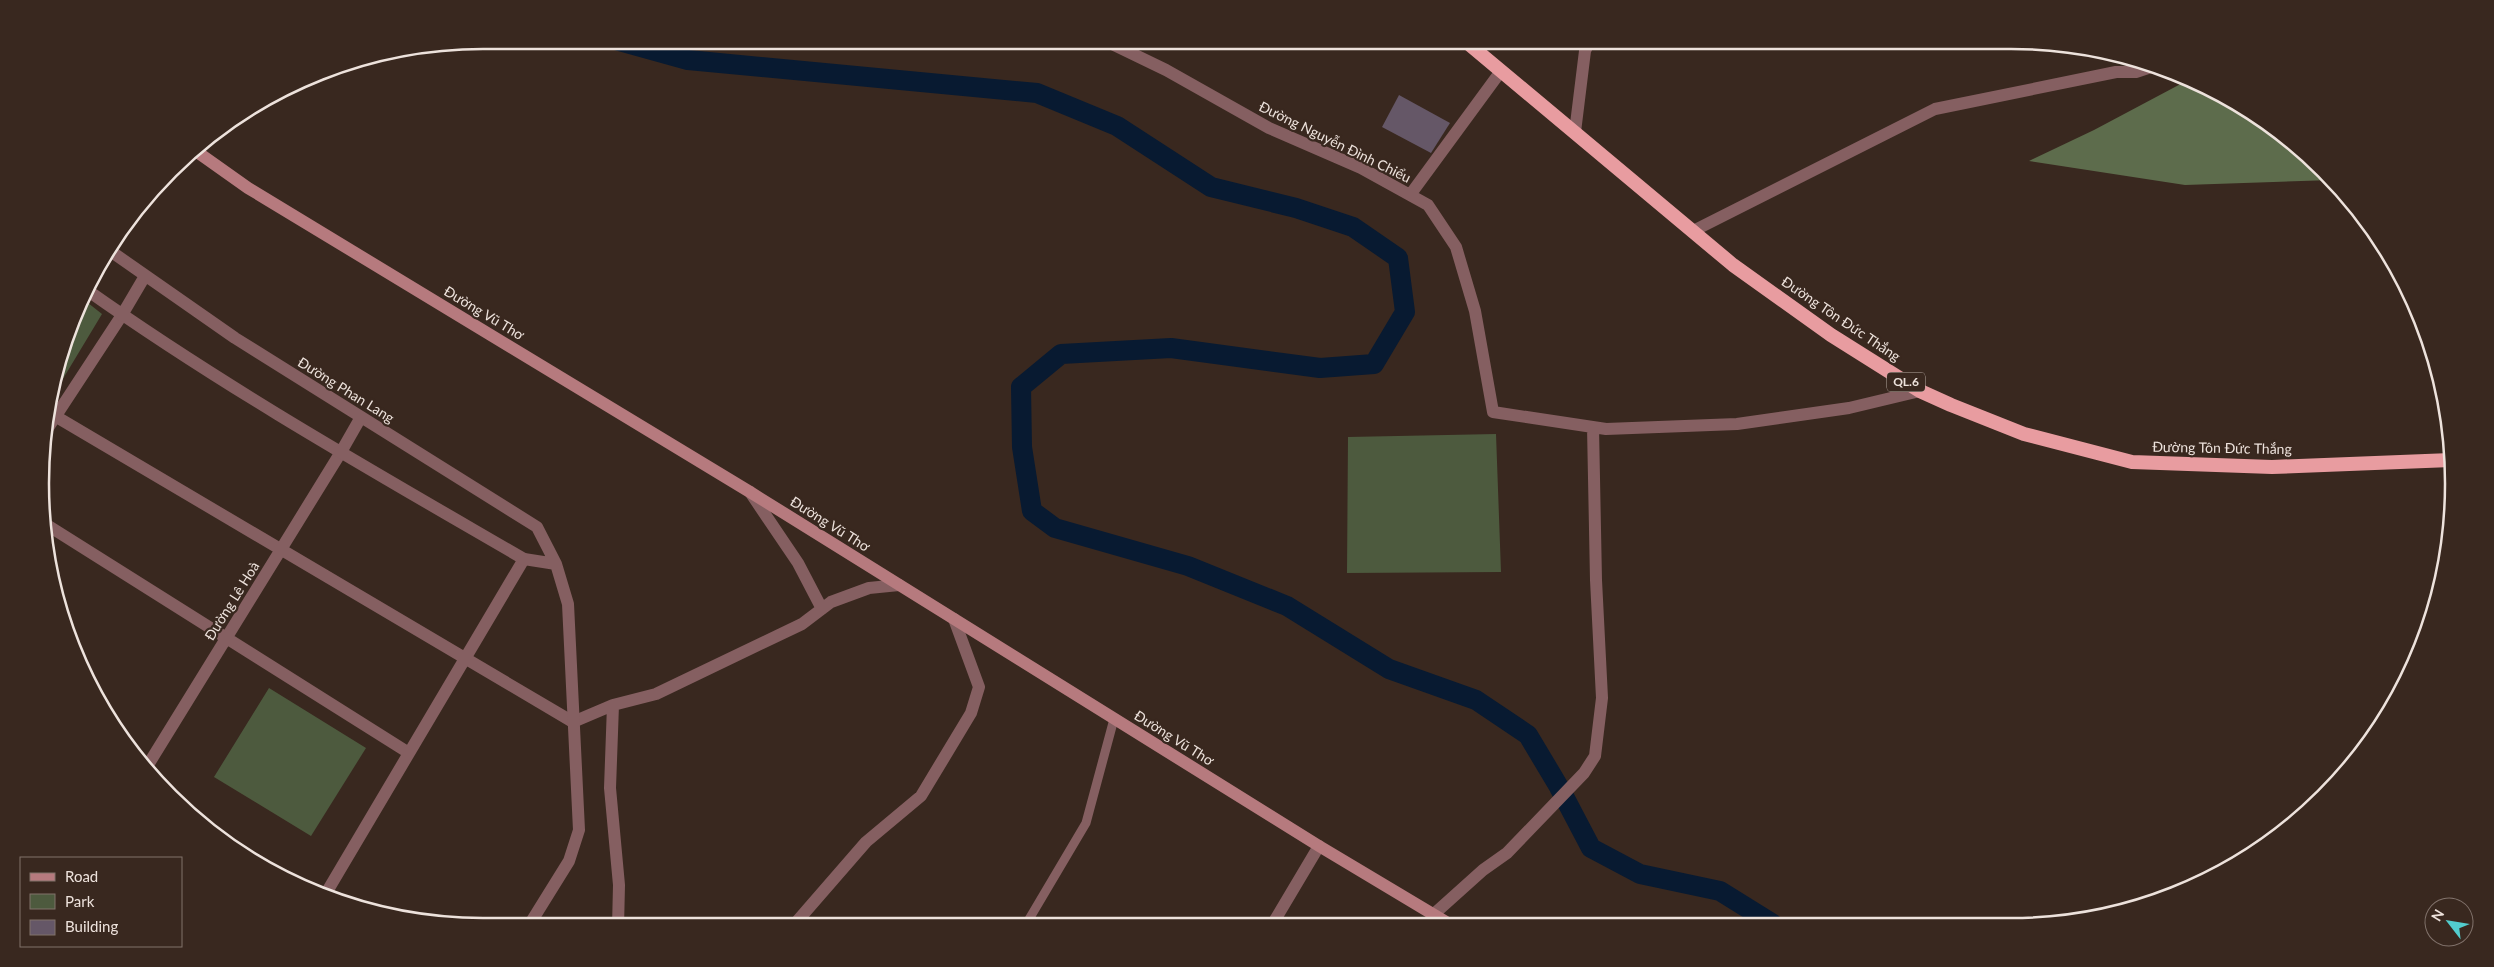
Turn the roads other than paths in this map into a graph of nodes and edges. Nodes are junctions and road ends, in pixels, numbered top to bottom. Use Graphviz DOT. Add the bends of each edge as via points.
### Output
graph roads {
  1 [pos="1123,49"];
  2 [pos="1475,49"];
  3 [pos="1586,49"];
  4 [pos="2143,70"];
  5 [pos="1501,71"];
  6 [pos="1575,132"];
  7 [pos="200,154"];
  8 [pos="1410,195"];
  9 [pos="1693,231"];
  10 [pos="115,254"];
  11 [pos="145,276"];
  12 [pos="93,294"];
  13 [pos="122,315"];
  14 [pos="1920,390"];
  15 [pos="55,416"];
  16 [pos="361,417"];
  17 [pos="1593,428"];
  18 [pos="341,452"];
  19 [pos="2444,460"];
  20 [pos="750,492"];
  21 [pos="51,528"];
  22 [pos="281,550"];
  23 [pos="524,559"];
  24 [pos="556,564"];
  25 [pos="899,585"];
  26 [pos="822,609"];
  27 [pos="954,620"];
  28 [pos="226,638"];
  29 [pos="465,659"];
  30 [pos="613,705"];
  31 [pos="1114,718"];
  32 [pos="574,722"];
  33 [pos="409,753"];
  34 [pos="150,762"];
  35 [pos="1320,846"];
  36 [pos="328,889"];
  37 [pos="1434,914"];
  38 [pos="534,918"];
  39 [pos="618,918"];
  40 [pos="800,918"];
  41 [pos="1030,918"];
  42 [pos="1276,918"];
  43 [pos="1440,918"];
  1 -- 8 [label="street, Đường Nguyễn Đình Chiểu" via="1269,128 1361,168"];
  2 -- 5 [label="highway, Đường Tôn Đức Thắng / QL.6"];
  3 -- 6 [label="street"];
  4 -- 9 [label="street" via="2116,72 1934,109"];
  5 -- 6 [label="highway, Đường Tôn Đức Thắng / QL.6"];
  5 -- 8 [label="street"];
  6 -- 9 [label="highway, Đường Tôn Đức Thắng / QL.6"];
  7 -- 20 [label="main road, Đường Vũ Thơ" via="248,188"];
  8 -- 17 [label="street, Đường Nguyễn Đình Chiểu" via="1428,205 1456,247 1475,312 1492,412"];
  9 -- 14 [label="highway, Đường Tôn Đức Thắng / QL.6" via="1733,265 1831,334"];
  10 -- 11 [label="street, Đường Phan Lang"];
  11 -- 13 [label="street"];
  11 -- 16 [label="street, Đường Phan Lang" via="235,338"];
  12 -- 13 [label="street"];
  13 -- 15 [label="street"];
  13 -- 18 [label="street" via="242,394"];
  14 -- 17 [label="street, Đường Nguyễn Đình Chiểu" via="1849,408 1737,424"];
  14 -- 19 [label="highway, Đường Tôn Đức Thắng / QL.6" via="2024,434 2132,462 2272,467"];
  15 -- 22 [label="street"];
  16 -- 18 [label="street, Đường Lê Hoà"];
  16 -- 24 [label="street, Đường Phan Lang" via="537,527"];
  17 -- 37 [label="street" via="1602,698 1595,756 1584,773 1508,853 1483,870"];
  18 -- 22 [label="street, Đường Lê Hoà"];
  18 -- 23 [label="street"];
  20 -- 25 [label="main road, Đường Vũ Thơ"];
  20 -- 26 [label="street" via="798,563"];
  21 -- 28 [label="street"];
  22 -- 28 [label="street, Đường Lê Hoà"];
  22 -- 29 [label="street"];
  23 -- 24 [label="street"];
  23 -- 29 [label="street"];
  24 -- 32 [label="street, Đường Phan Lang" via="568,604"];
  25 -- 26 [label="street" via="869,588 831,602"];
  25 -- 27 [label="main road, Đường Vũ Thơ"];
  26 -- 30 [label="street" via="802,624 656,694"];
  27 -- 31 [label="main road, Đường Vũ Thơ"];
  27 -- 40 [label="street" via="979,687 971,713 921,796 866,842"];
  28 -- 33 [label="street"];
  28 -- 34 [label="street, Đường Lê Hoà"];
  29 -- 32 [label="street"];
  29 -- 33 [label="street"];
  30 -- 32 [label="street"];
  30 -- 39 [label="street" via="610,788 619,885"];
  31 -- 35 [label="main road, Đường Vũ Thơ"];
  31 -- 41 [label="lane" via="1086,823"];
  32 -- 38 [label="street, Đường Phan Lang" via="579,830 569,861"];
  33 -- 36 [label="street"];
  35 -- 37 [label="main road, Đường Vũ Thơ"];
  35 -- 42 [label="street"];
  37 -- 43 [label="main road, Đường Vũ Thơ"];
}
